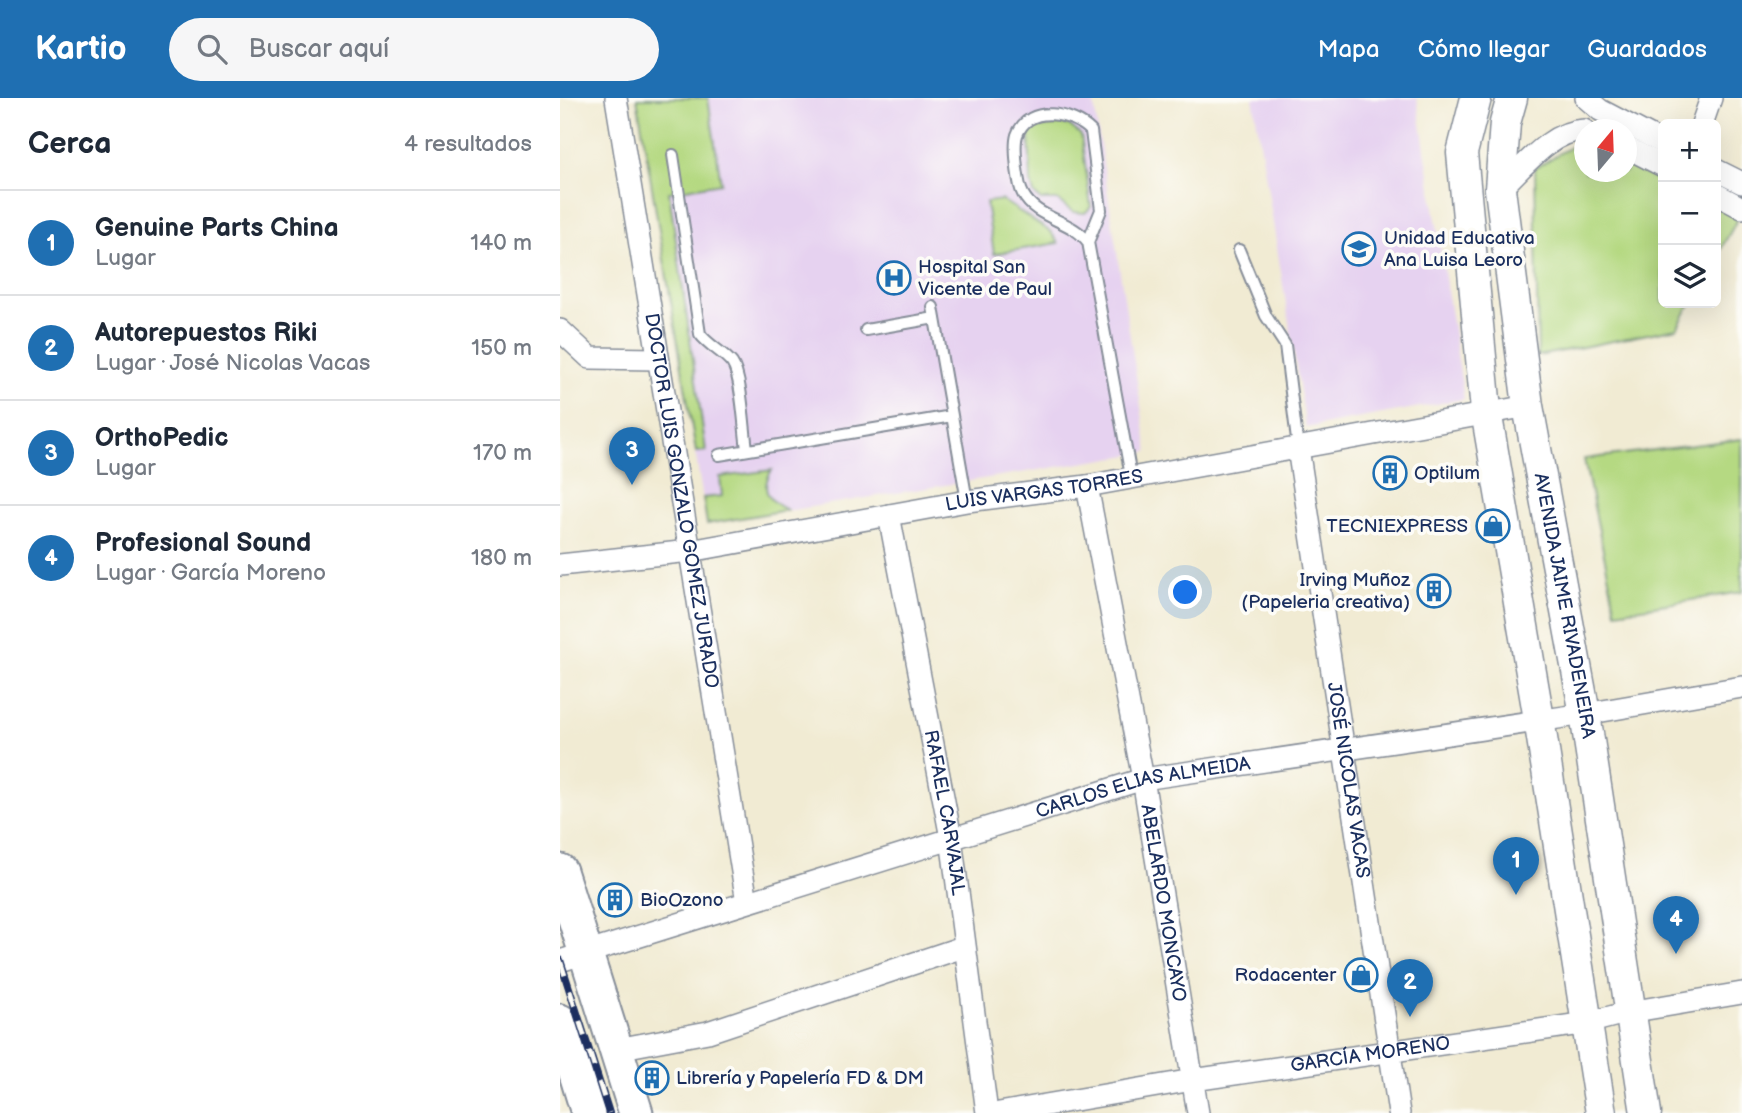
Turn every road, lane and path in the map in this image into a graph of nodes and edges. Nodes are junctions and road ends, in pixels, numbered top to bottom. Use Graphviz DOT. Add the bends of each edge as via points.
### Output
graph roads {
  1 [pos="616,98"];
  2 [pos="1476,98"];
  3 [pos="1512,98"];
  4 [pos="1586,98"];
  5 [pos="1711,98"];
  6 [pos="1704,119"];
  7 [pos="1574,130"];
  8 [pos="1658,140"];
  9 [pos="1637,153"];
  10 [pos="673,155"];
  11 [pos="1658,163"];
  12 [pos="1721,172"];
  13 [pos="1742,183"];
  14 [pos="1500,189"];
  15 [pos="1721,197"];
  16 [pos="1742,208"];
  17 [pos="1088,242"];
  18 [pos="1239,250"];
  19 [pos="560,330"];
  20 [pos="866,330"];
  21 [pos="657,359"];
  22 [pos="1528,406"];
  23 [pos="1486,411"];
  24 [pos="952,416"];
  25 [pos="1298,448"];
  26 [pos="747,449"];
  27 [pos="719,454"];
  28 [pos="1131,477"];
  29 [pos="1087,486"];
  30 [pos="967,501"];
  31 [pos="889,515"];
  32 [pos="690,551"];
  33 [pos="560,565"];
  34 [pos="1742,687"];
  35 [pos="1585,714"];
  36 [pos="1539,719"];
  37 [pos="1342,748"];
  38 [pos="1143,779"];
  39 [pos="951,838"];
  40 [pos="560,871"];
  41 [pos="747,902"];
  42 [pos="963,947"];
  43 [pos="573,957"];
  44 [pos="1742,993"];
  45 [pos="1629,1012"];
  46 [pos="560,1021"];
  47 [pos="1587,1023"];
  48 [pos="617,1049"];
  49 [pos="1390,1053"];
  50 [pos="1193,1080"];
  51 [pos="587,1113"];
  52 [pos="636,1113"];
  53 [pos="987,1113"];
  54 [pos="999,1113"];
  55 [pos="1198,1113"];
  56 [pos="1399,1113"];
  57 [pos="1601,1113"];
  58 [pos="1646,1113"];
  1 -- 21 [label="street, DOCTOR LUIS GONZALO GOMEZ JURADO"];
  2 -- 23 [label="main road" via="1462,153"];
  3 -- 14 [label="main road, AVENIDA JAIME RIVADENEIRA" via="1504,123"];
  4 -- 8 [label="street"];
  5 -- 6 [label="street"];
  7 -- 14 [label="street" via="1548,144"];
  9 -- 11 [label="street"];
  10 -- 26 [label="lane" via="700,334 734,366"];
  12 -- 13 [label="street"];
  14 -- 22 [label="main road, AVENIDA JAIME RIVADENEIRA"];
  15 -- 16 [label="street"];
  17 -- 17 [label="lane" via="1081,233 1030,204 1021,192 1017,137 1025,123 1061,113 1091,131 1101,210"];
  17 -- 28 [label="lane"];
  18 -- 25 [label="lane" via="1266,316 1285,345"];
  19 -- 21 [label="street" via="590,358"];
  20 -- 24 [label="lane" via="934,313"];
  21 -- 32 [label="street, DOCTOR LUIS GONZALO GOMEZ JURADO"];
  22 -- 23 [label="street, LUIS VARGAS TORRES"];
  22 -- 35 [label="main road, AVENIDA JAIME RIVADENEIRA"];
  23 -- 25 [label="street, LUIS VARGAS TORRES"];
  23 -- 36 [label="main road"];
  24 -- 26 [label="lane"];
  24 -- 30 [label="lane"];
  25 -- 28 [label="street, LUIS VARGAS TORRES"];
  25 -- 37 [label="street, JOSÉ NICOLAS VACAS"];
  26 -- 27 [label="lane"];
  28 -- 29 [label="street, LUIS VARGAS TORRES"];
  29 -- 30 [label="street, LUIS VARGAS TORRES"];
  29 -- 38 [label="street, ABELARDO MONCAYO"];
  30 -- 31 [label="street, LUIS VARGAS TORRES"];
  31 -- 32 [label="street, LUIS VARGAS TORRES"];
  31 -- 39 [label="street, RAFAEL CARVAJAL"];
  32 -- 33 [label="street, LUIS VARGAS TORRES"];
  32 -- 41 [label="street, DOCTOR LUIS GONZALO GOMEZ JURADO"];
  34 -- 35 [label="street, CARLOS ELIAS ALMEIDA"];
  35 -- 36 [label="street, CARLOS ELIAS ALMEIDA"];
  35 -- 45 [label="main road, AVENIDA JAIME RIVADENEIRA"];
  36 -- 37 [label="street, CARLOS ELIAS ALMEIDA"];
  36 -- 47 [label="main road"];
  37 -- 38 [label="street, CARLOS ELIAS ALMEIDA"];
  37 -- 49 [label="street, JOSÉ NICOLAS VACAS"];
  38 -- 39 [label="street, CARLOS ELIAS ALMEIDA"];
  38 -- 50 [label="street, ABELARDO MONCAYO"];
  39 -- 41 [label="street, CARLOS ELIAS ALMEIDA"];
  39 -- 42 [label="street, RAFAEL CARVAJAL"];
  40 -- 43 [label="main road"];
  41 -- 43 [label="street, CARLOS ELIAS ALMEIDA"];
  42 -- 48 [label="street" via="708,1031"];
  42 -- 53 [label="street, RAFAEL CARVAJAL"];
  43 -- 48 [label="main road"];
  44 -- 45 [label="street, GARCÍA MORENO"];
  45 -- 47 [label="street, GARCÍA MORENO"];
  45 -- 58 [label="main road, AVENIDA JAIME RIVADENEIRA"];
  46 -- 51 [label="main road"];
  47 -- 49 [label="street, GARCÍA MORENO"];
  47 -- 57 [label="main road"];
  48 -- 52 [label="main road"];
  49 -- 50 [label="street, GARCÍA MORENO"];
  49 -- 56 [label="street, JOSÉ NICOLAS VACAS"];
  50 -- 54 [label="street, GARCÍA MORENO"];
  50 -- 55 [label="street, ABELARDO MONCAYO"];
}
